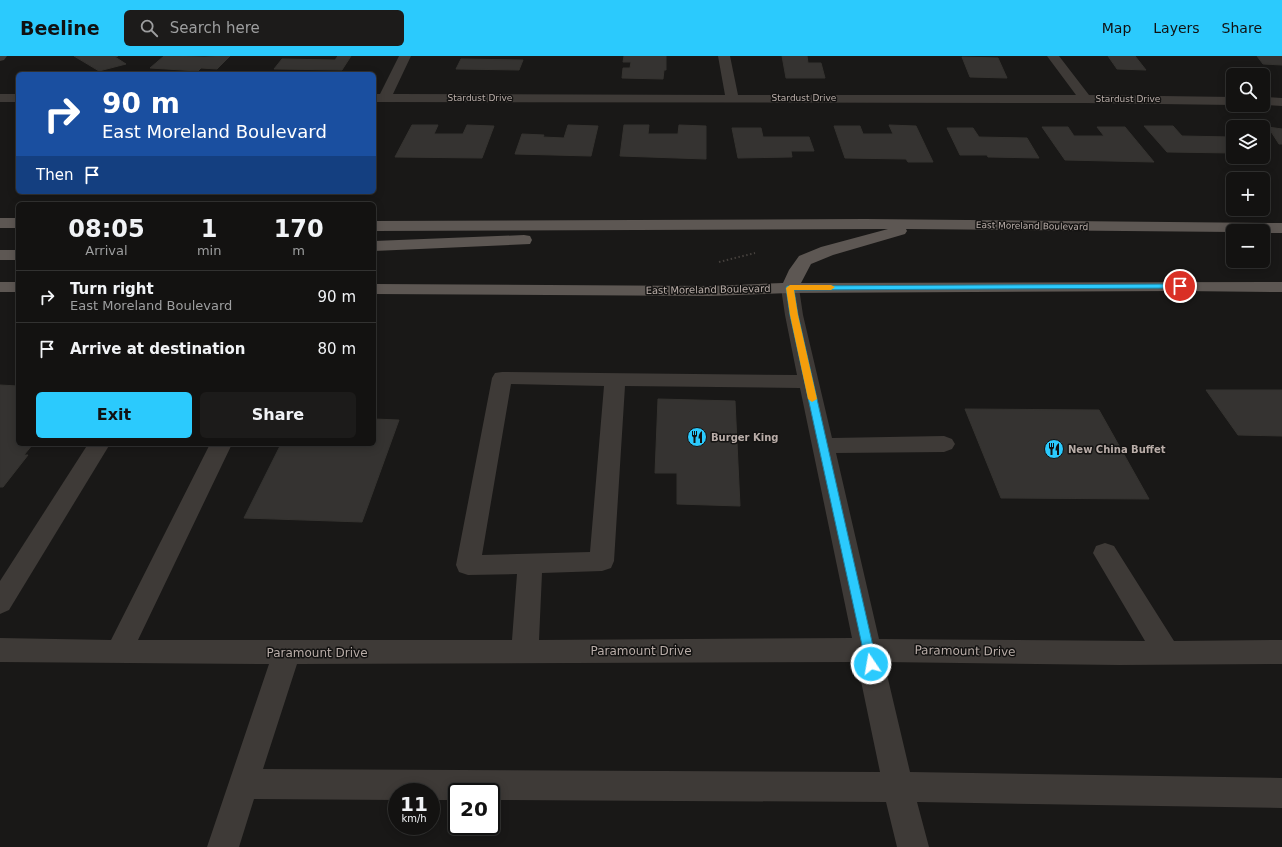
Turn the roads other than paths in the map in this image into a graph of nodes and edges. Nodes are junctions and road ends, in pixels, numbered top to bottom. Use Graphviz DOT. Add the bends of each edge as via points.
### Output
graph roads {
  1 [pos="405,56"];
  2 [pos="724,56"];
  3 [pos="1053,56"];
  4 [pos="0,98"];
  5 [pos="16,98"];
  6 [pos="379,98"];
  7 [pos="732,98"];
  8 [pos="1085,99"];
  9 [pos="1226,101"];
  10 [pos="1270,101"];
  11 [pos="1282,102"];
  12 [pos="676,225"];
  13 [pos="918,225"];
  14 [pos="376,226"];
  15 [pos="1282,228"];
  16 [pos="376,246"];
  17 [pos="0,255"];
  18 [pos="16,255"];
  19 [pos="1282,279"];
  20 [pos="0,286"];
  21 [pos="1180,286"];
  22 [pos="16,287"];
  23 [pos="1282,287"];
  24 [pos="790,288"];
  25 [pos="376,289"];
  26 [pos="615,380"];
  27 [pos="809,382"];
  28 [pos="944,444"];
  29 [pos="98,446"];
  30 [pos="220,446"];
  31 [pos="823,446"];
  32 [pos="1105,553"];
  33 [pos="530,564"];
  34 [pos="0,603"];
  35 [pos="0,650"];
  36 [pos="868,650"];
  37 [pos="118,651"];
  38 [pos="525,651"];
  39 [pos="1282,652"];
  40 [pos="287,653"];
  41 [pos="1167,653"];
  42 [pos="243,784"];
  43 [pos="898,787"];
  44 [pos="1282,793"];
  45 [pos="223,847"];
  46 [pos="913,847"];
  1 -- 6 [label="street"];
  2 -- 7 [label="street"];
  3 -- 8 [label="street"];
  4 -- 5 [label="street"];
  6 -- 7 [label="street, Stardust Drive"];
  7 -- 8 [label="street, Stardust Drive"];
  8 -- 9 [label="street, Stardust Drive"];
  10 -- 11 [label="street"];
  12 -- 13 [label="main road, East Moreland Boulevard"];
  12 -- 14 [label="main road, East Moreland Boulevard"];
  12 -- 16 [label="main road" via="584,238"];
  13 -- 15 [label="main road, East Moreland Boulevard"];
  13 -- 24 [label="main road" via="805,260"];
  17 -- 18 [label="main road"];
  19 -- 21 [label="main road"];
  20 -- 22 [label="main road"];
  21 -- 23 [label="main road, East Moreland Boulevard"];
  21 -- 24 [label="main road, East Moreland Boulevard"];
  24 -- 25 [label="main road, East Moreland Boulevard"];
  24 -- 27 [label="street"];
  26 -- 27 [label="street"];
  26 -- 33 [label="street" via="602,561"];
  26 -- 33 [label="street" via="502,378 468,565"];
  27 -- 31 [label="street"];
  28 -- 31 [label="street"];
  29 -- 34 [label="street"];
  30 -- 37 [label="street"];
  31 -- 36 [label="street"];
  32 -- 41 [label="street"];
  33 -- 38 [label="street"];
  35 -- 37 [label="street, Paramount Drive"];
  36 -- 38 [label="street, Paramount Drive"];
  36 -- 41 [label="street, Paramount Drive"];
  36 -- 43 [label="street"];
  37 -- 40 [label="street, Paramount Drive"];
  38 -- 40 [label="street, Paramount Drive"];
  39 -- 41 [label="street, Paramount Drive"];
  40 -- 42 [label="street"];
  42 -- 43 [label="street"];
  42 -- 45 [label="street"];
  43 -- 44 [label="street"];
  43 -- 46 [label="street"];
}
